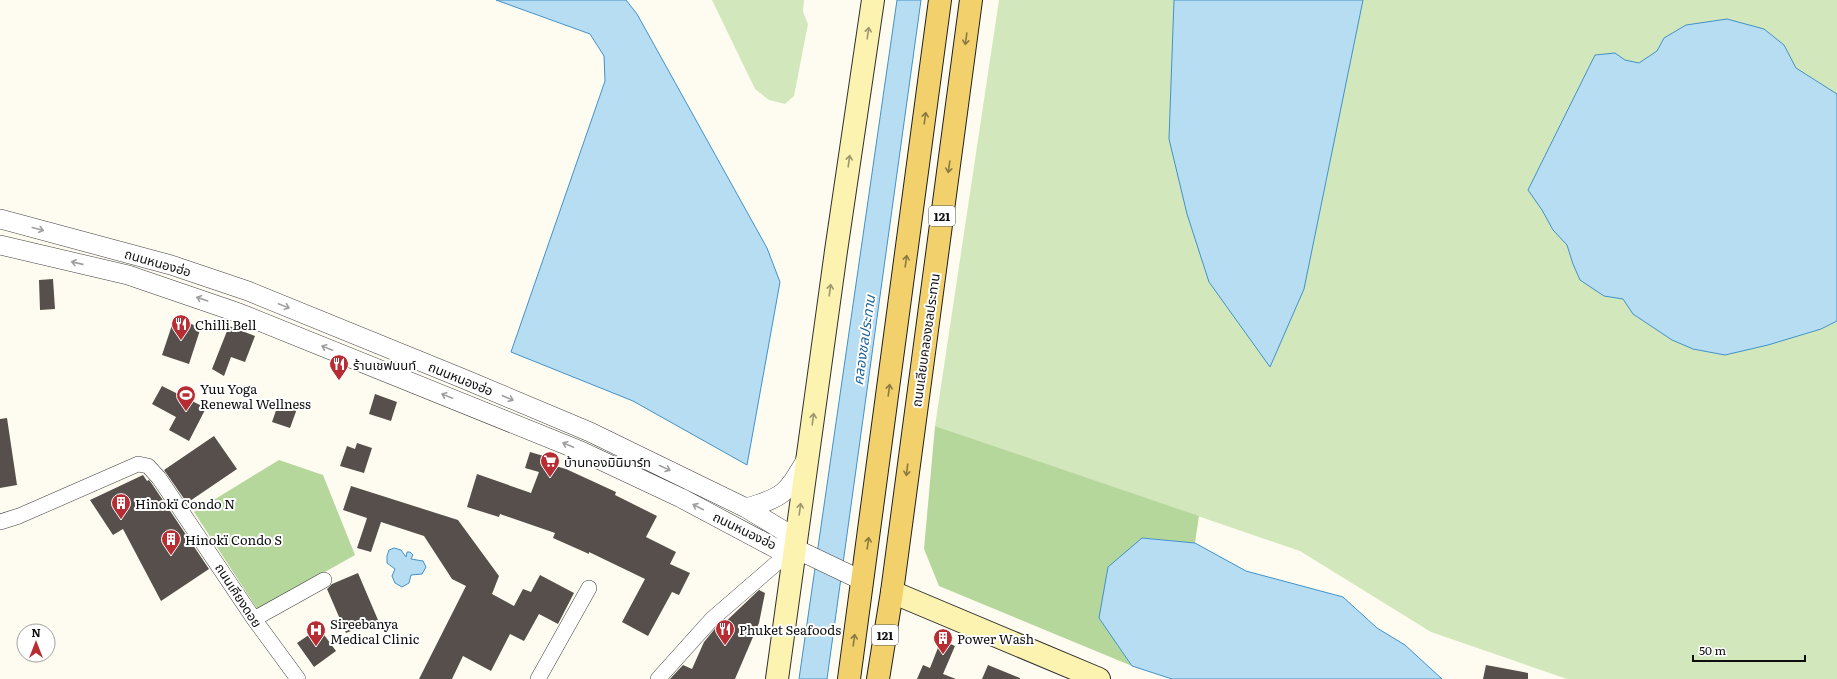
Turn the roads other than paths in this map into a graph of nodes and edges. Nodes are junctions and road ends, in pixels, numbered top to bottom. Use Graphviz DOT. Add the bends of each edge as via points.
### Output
graph roads {
  1 [pos="873,0"];
  2 [pos="940,0"];
  3 [pos="971,0"];
  4 [pos="0,219"];
  5 [pos="0,245"];
  6 [pos="248,291"];
  7 [pos="239,313"];
  8 [pos="807,457"];
  9 [pos="746,508"];
  10 [pos="0,522"];
  11 [pos="794,548"];
  12 [pos="324,580"];
  13 [pos="863,581"];
  14 [pos="589,588"];
  15 [pos="892,592"];
  16 [pos="254,619"];
  17 [pos="298,679"];
  18 [pos="538,679"];
  19 [pos="658,679"];
  20 [pos="778,679"];
  21 [pos="849,679"];
  22 [pos="878,679"];
  23 [pos="1100,679"];
  8 -- 1 [label="main road, one-way"];
  13 -- 2 [label="main road, 121, one-way"];
  3 -- 15 [label="main road, ถนนเลียบคลองชลประทาน / 121, one-way"];
  4 -- 6 [label="street, ถนนหนองฮ่อ, one-way" via="171,265"];
  7 -- 5 [label="street, ถนนหนองฮ่อ, one-way" via="128,275"];
  6 -- 7 [label="street"];
  6 -- 9 [label="street, ถนนหนองฮ่อ, one-way" via="590,432"];
  11 -- 7 [label="street, ถนนหนองฮ่อ, one-way" via="775,548 681,498 581,451"];
  8 -- 9 [label="street" via="792,485 779,497"];
  11 -- 8 [label="main road, one-way"];
  9 -- 11 [label="street, ถนนหนองฮ่อ" via="784,531"];
  10 -- 16 [label="street, ถนนเคียงดอย" via="138,464 148,466 160,478"];
  11 -- 13 [label="street"];
  11 -- 19 [label="street" via="712,619"];
  11 -- 20 [label="main road"];
  12 -- 16 [label="street"];
  13 -- 15 [label="main road"];
  21 -- 13 [label="main road, 121, one-way"];
  14 -- 18 [label="street"];
  15 -- 22 [label="main road, ถนนเลียบคลองชลประทาน / 121"];
  15 -- 23 [label="main road"];
  16 -- 17 [label="street, ถนนเคียงดอย"];
}
